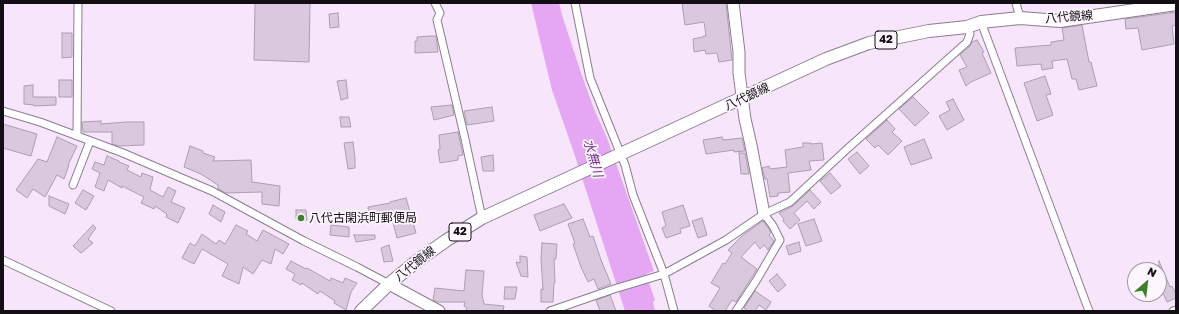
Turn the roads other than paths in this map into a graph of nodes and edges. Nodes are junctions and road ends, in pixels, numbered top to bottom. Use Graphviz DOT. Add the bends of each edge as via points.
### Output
graph roads {
  1 [pos="78,3"];
  2 [pos="435,3"];
  3 [pos="575,3"];
  4 [pos="733,3"];
  5 [pos="1016,3"];
  6 [pos="1176,4"];
  7 [pos="1020,18"];
  8 [pos="981,22"];
  9 [pos="967,27"];
  10 [pos="743,98"];
  11 [pos="3,111"];
  12 [pos="77,136"];
  13 [pos="90,141"];
  14 [pos="620,155"];
  15 [pos="73,185"];
  16 [pos="764,214"];
  17 [pos="482,218"];
  18 [pos="3,260"];
  19 [pos="664,274"];
  20 [pos="389,284"];
  21 [pos="1176,310"];
  22 [pos="111,311"];
  23 [pos="361,311"];
  24 [pos="439,311"];
  25 [pos="550,311"];
  26 [pos="674,311"];
  27 [pos="736,311"];
  28 [pos="1089,311"];
  29 [pos="1173,311"];
  1 -- 12 [label="street"];
  2 -- 17 [label="street" via="440,13 437,20"];
  3 -- 14 [label="street" via="590,78"];
  4 -- 10 [label="street"];
  5 -- 7 [label="street"];
  6 -- 7 [label="main road, 八代鏡線 / 42" via="1060,21"];
  7 -- 8 [label="main road, 八代鏡線 / 42"];
  8 -- 9 [label="main road, 八代鏡線 / 42"];
  8 -- 28 [label="street"];
  9 -- 10 [label="main road, 八代鏡線 / 42" via="929,31 869,43 826,59"];
  9 -- 16 [label="street" via="970,34 967,42 790,202"];
  10 -- 14 [label="main road, 八代鏡線 / 42"];
  10 -- 16 [label="street"];
  11 -- 12 [label="street"];
  12 -- 13 [label="street"];
  13 -- 15 [label="street"];
  13 -- 20 [label="street" via="212,191"];
  14 -- 17 [label="main road, 八代鏡線 / 42"];
  14 -- 19 [label="street"];
  16 -- 19 [label="street" via="726,240"];
  16 -- 27 [label="street" via="780,240"];
  17 -- 20 [label="main road, 八代鏡線 / 42" via="417,261"];
  18 -- 22 [label="street"];
  19 -- 25 [label="street"];
  19 -- 26 [label="street"];
  20 -- 23 [label="main road, 八代鏡線 / 42"];
  20 -- 24 [label="street"];
  21 -- 29 [label="street"];
}
